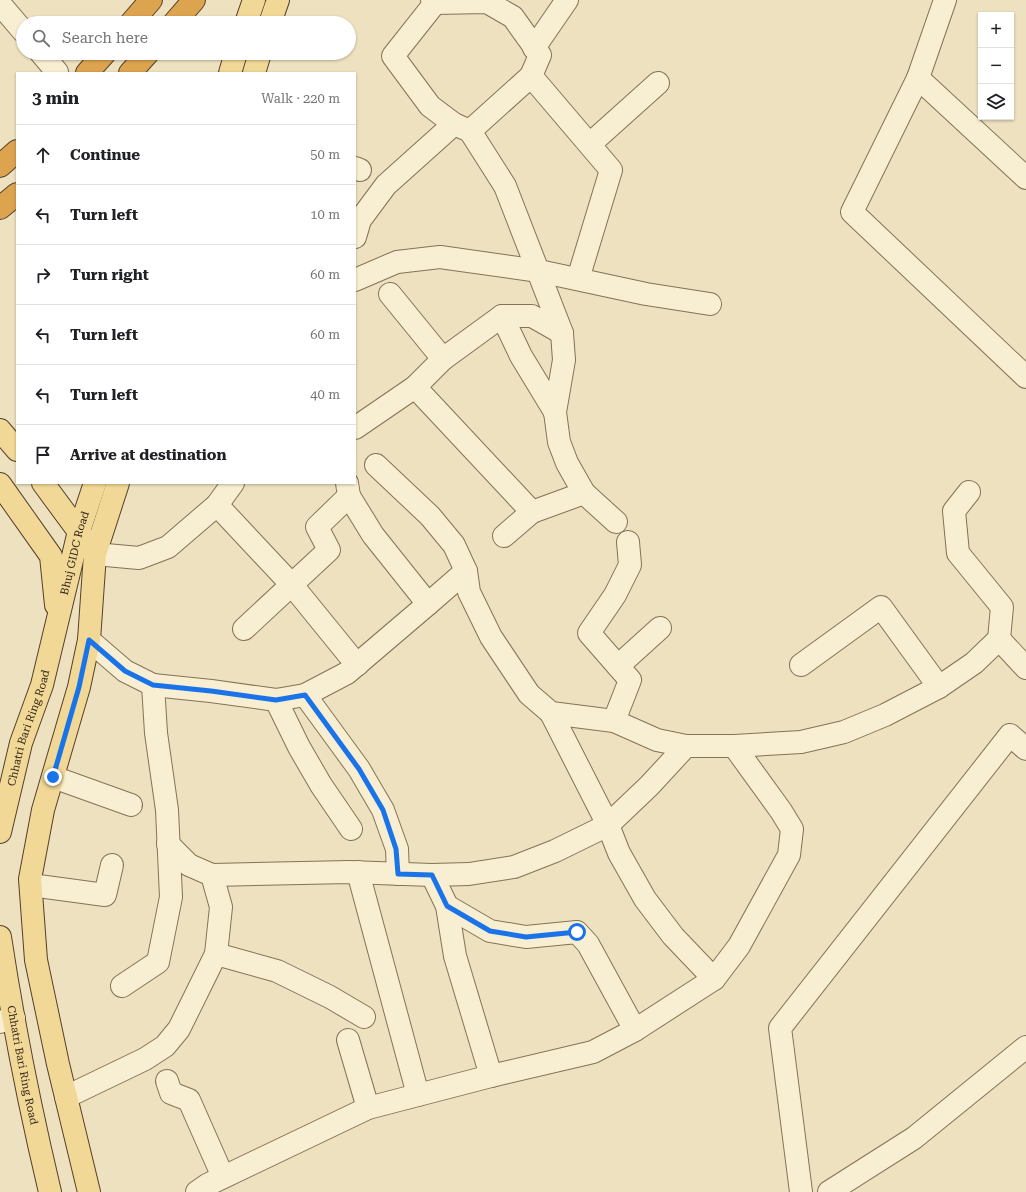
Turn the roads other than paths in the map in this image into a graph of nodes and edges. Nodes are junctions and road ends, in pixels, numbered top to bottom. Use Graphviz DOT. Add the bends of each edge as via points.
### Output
graph roads {
  1 [pos="151,0"];
  2 [pos="194,0"];
  3 [pos="254,0"];
  4 [pos="278,0"];
  5 [pos="567,0"];
  6 [pos="946,0"];
  7 [pos="488,1"];
  8 [pos="433,2"];
  9 [pos="0,4"];
  10 [pos="137,16"];
  11 [pos="180,16"];
  12 [pos="248,16"];
  13 [pos="272,16"];
  14 [pos="16,23"];
  15 [pos="534,48"];
  16 [pos="47,60"];
  17 [pos="99,60"];
  18 [pos="142,60"];
  19 [pos="234,60"];
  20 [pos="258,60"];
  21 [pos="57,72"];
  22 [pos="88,72"];
  23 [pos="131,72"];
  24 [pos="230,72"];
  25 [pos="254,72"];
  26 [pos="531,76"];
  27 [pos="918,78"];
  28 [pos="658,83"];
  29 [pos="462,127"];
  30 [pos="590,144"];
  31 [pos="16,152"];
  32 [pos="0,166"];
  33 [pos="1026,178"];
  34 [pos="16,195"];
  35 [pos="0,208"];
  36 [pos="356,234"];
  37 [pos="539,270"];
  38 [pos="578,279"];
  39 [pos="356,280"];
  40 [pos="390,294"];
  41 [pos="710,304"];
  42 [pos="502,316"];
  43 [pos="562,333"];
  44 [pos="443,359"];
  45 [pos="1026,377"];
  46 [pos="415,387"];
  47 [pos="555,412"];
  48 [pos="356,427"];
  49 [pos="0,430"];
  50 [pos="16,449"];
  51 [pos="376,465"];
  52 [pos="0,484"];
  53 [pos="43,484"];
  54 [pos="95,484"];
  55 [pos="118,484"];
  56 [pos="232,484"];
  57 [pos="348,489"];
  58 [pos="969,492"];
  59 [pos="584,493"];
  60 [pos="217,505"];
  61 [pos="532,512"];
  62 [pos="616,522"];
  63 [pos="79,531"];
  64 [pos="504,536"];
  65 [pos="628,542"];
  66 [pos="95,554"];
  67 [pos="466,570"];
  68 [pos="292,585"];
  69 [pos="428,604"];
  70 [pos="57,624"];
  71 [pos="660,628"];
  72 [pos="244,629"];
  73 [pos="999,639"];
  74 [pos="89,640"];
  75 [pos="358,665"];
  76 [pos="618,666"];
  77 [pos="801,666"];
  78 [pos="1026,668"];
  79 [pos="153,685"];
  80 [pos="939,688"];
  81 [pos="305,695"];
  82 [pos="276,700"];
  83 [pos="551,713"];
  84 [pos="614,721"];
  85 [pos="686,746"];
  86 [pos="734,746"];
  87 [pos="1026,749"];
  88 [pos="53,777"];
  89 [pos="131,804"];
  90 [pos="608,825"];
  91 [pos="352,829"];
  92 [pos="0,832"];
  93 [pos="168,844"];
  94 [pos="112,865"];
  95 [pos="358,872"];
  96 [pos="398,874"];
  97 [pos="212,875"];
  98 [pos="432,875"];
  99 [pos="31,885"];
  100 [pos="447,906"];
  101 [pos="0,937"];
  102 [pos="216,954"];
  103 [pos="714,979"];
  104 [pos="122,986"];
  105 [pos="364,1017"];
  106 [pos="7,1020"];
  107 [pos="635,1030"];
  108 [pos="348,1040"];
  109 [pos="1026,1047"];
  110 [pos="491,1076"];
  111 [pos="167,1081"];
  112 [pos="418,1095"];
  113 [pos="66,1097"];
  114 [pos="368,1108"];
  115 [pos="223,1177"];
  116 [pos="50,1192"];
  117 [pos="89,1192"];
  118 [pos="196,1192"];
  119 [pos="801,1192"];
  120 [pos="829,1192"];
  1 -- 10 [label="highway"];
  2 -- 11 [label="highway"];
  3 -- 12 [label="main road"];
  4 -- 13 [label="main road"];
  5 -- 15 [label="street"];
  6 -- 27 [label="street"];
  7 -- 8 [label="street"];
  7 -- 15 [label="street" via="513,17"];
  8 -- 29 [label="street" via="393,56 430,106"];
  9 -- 14 [label="street"];
  15 -- 26 [label="street" via="540,55"];
  16 -- 21 [label="street"];
  17 -- 22 [label="highway"];
  18 -- 23 [label="highway"];
  19 -- 24 [label="main road"];
  20 -- 25 [label="main road"];
  26 -- 29 [label="street"];
  26 -- 30 [label="street"];
  27 -- 33 [label="street"];
  27 -- 45 [label="street" via="852,212"];
  28 -- 30 [label="street"];
  29 -- 36 [label="street" via="386,185 360,220"];
  29 -- 37 [label="street" via="505,186"];
  30 -- 38 [label="street" via="611,170"];
  31 -- 32 [label="highway"];
  34 -- 35 [label="highway"];
  37 -- 38 [label="street"];
  37 -- 39 [label="street" via="440,256 397,262"];
  37 -- 43 [label="street"];
  38 -- 41 [label="street" via="646,294"];
  40 -- 44 [label="street"];
  42 -- 43 [label="street" via="532,316"];
  42 -- 44 [label="street"];
  42 -- 47 [label="street" via="521,356"];
  43 -- 47 [label="street" via="564,360"];
  44 -- 46 [label="street"];
  46 -- 48 [label="street"];
  46 -- 61 [label="street"];
  47 -- 59 [label="street" via="560,442 567,463"];
  49 -- 50 [label="main road"];
  51 -- 67 [label="street" via="430,516 454,545"];
  52 -- 70 [label="main road" via="51,556"];
  53 -- 63 [label="main road"];
  54 -- 63 [label="main road, Bhuj GIDC Road"];
  55 -- 66 [label="main road, Bhuj GIDC Road"];
  56 -- 60 [label="street"];
  57 -- 68 [label="street" via="316,527 329,550"];
  57 -- 69 [label="street" via="373,535"];
  58 -- 73 [label="street" via="954,511 958,553 1002,607"];
  59 -- 61 [label="street"];
  59 -- 62 [label="street"];
  60 -- 66 [label="street" via="168,547 139,558"];
  60 -- 68 [label="street"];
  61 -- 64 [label="street"];
  63 -- 66 [label="main road"];
  63 -- 70 [label="main road, Bhuj GIDC Road"];
  65 -- 76 [label="street" via="630,565 615,595 589,633"];
  66 -- 74 [label="main road, Bhuj GIDC Road"];
  67 -- 69 [label="street"];
  67 -- 83 [label="street" via="469,592 491,637 529,694"];
  68 -- 72 [label="street"];
  68 -- 75 [label="street"];
  69 -- 75 [label="street"];
  70 -- 92 [label="main road, Chhatri Bari Ring Road" via="42,685 22,743"];
  71 -- 76 [label="street"];
  73 -- 78 [label="street"];
  73 -- 80 [label="street" via="974,663"];
  74 -- 79 [label="street" via="125,671"];
  74 -- 88 [label="main road, Bhuj GIDC Road" via="79,687"];
  75 -- 81 [label="street"];
  76 -- 84 [label="street" via="630,680"];
  77 -- 80 [label="street" via="881,607"];
  79 -- 82 [label="street"];
  79 -- 93 [label="street" via="156,732 167,810"];
  80 -- 86 [label="street" via="844,732 801,742"];
  81 -- 82 [label="street"];
  81 -- 96 [label="street" via="359,769 383,810 396,849"];
  82 -- 91 [label="street" via="299,746"];
  83 -- 84 [label="street"];
  83 -- 90 [label="street"];
  84 -- 85 [label="street" via="657,740"];
  85 -- 86 [label="street"];
  85 -- 90 [label="street"];
  86 -- 103 [label="street" via="792,829 789,855 739,946"];
  87 -- 119 [label="street" via="1010,735 780,1028"];
  88 -- 89 [label="street"];
  88 -- 99 [label="main road, Bhuj GIDC Road" via="43,810"];
  90 -- 98 [label="street" via="555,851 514,867 469,874"];
  90 -- 103 [label="street" via="618,853 645,899 673,936"];
  93 -- 97 [label="street" via="189,865"];
  93 -- 104 [label="street" via="171,897 158,962"];
  94 -- 99 [label="street" via="105,895"];
  95 -- 96 [label="street"];
  95 -- 97 [label="street"];
  95 -- 112 [label="street"];
  96 -- 98 [label="street"];
  97 -- 102 [label="street" via="221,907"];
  98 -- 100 [label="street"];
  99 -- 113 [label="main road, Bhuj GIDC Road" via="36,960"];
  100 -- 107 [label="street" via="490,931 526,937 577,932 588,944"];
  100 -- 110 [label="street" via="455,956"];
  101 -- 106 [label="main road, Chhatri Bari Ring Road"];
  102 -- 105 [label="street" via="277,971"];
  102 -- 113 [label="street" via="179,1029 165,1046 145,1059"];
  103 -- 107 [label="street"];
  106 -- 116 [label="main road, Chhatri Bari Ring Road"];
  107 -- 110 [label="street" via="592,1052"];
  108 -- 114 [label="street"];
  109 -- 120 [label="street" via="914,1138"];
  110 -- 112 [label="street"];
  111 -- 115 [label="street" via="171,1093 189,1100"];
  112 -- 114 [label="street"];
  113 -- 117 [label="main road, Bhuj GIDC Road"];
  114 -- 115 [label="street"];
  115 -- 118 [label="street"];
}
